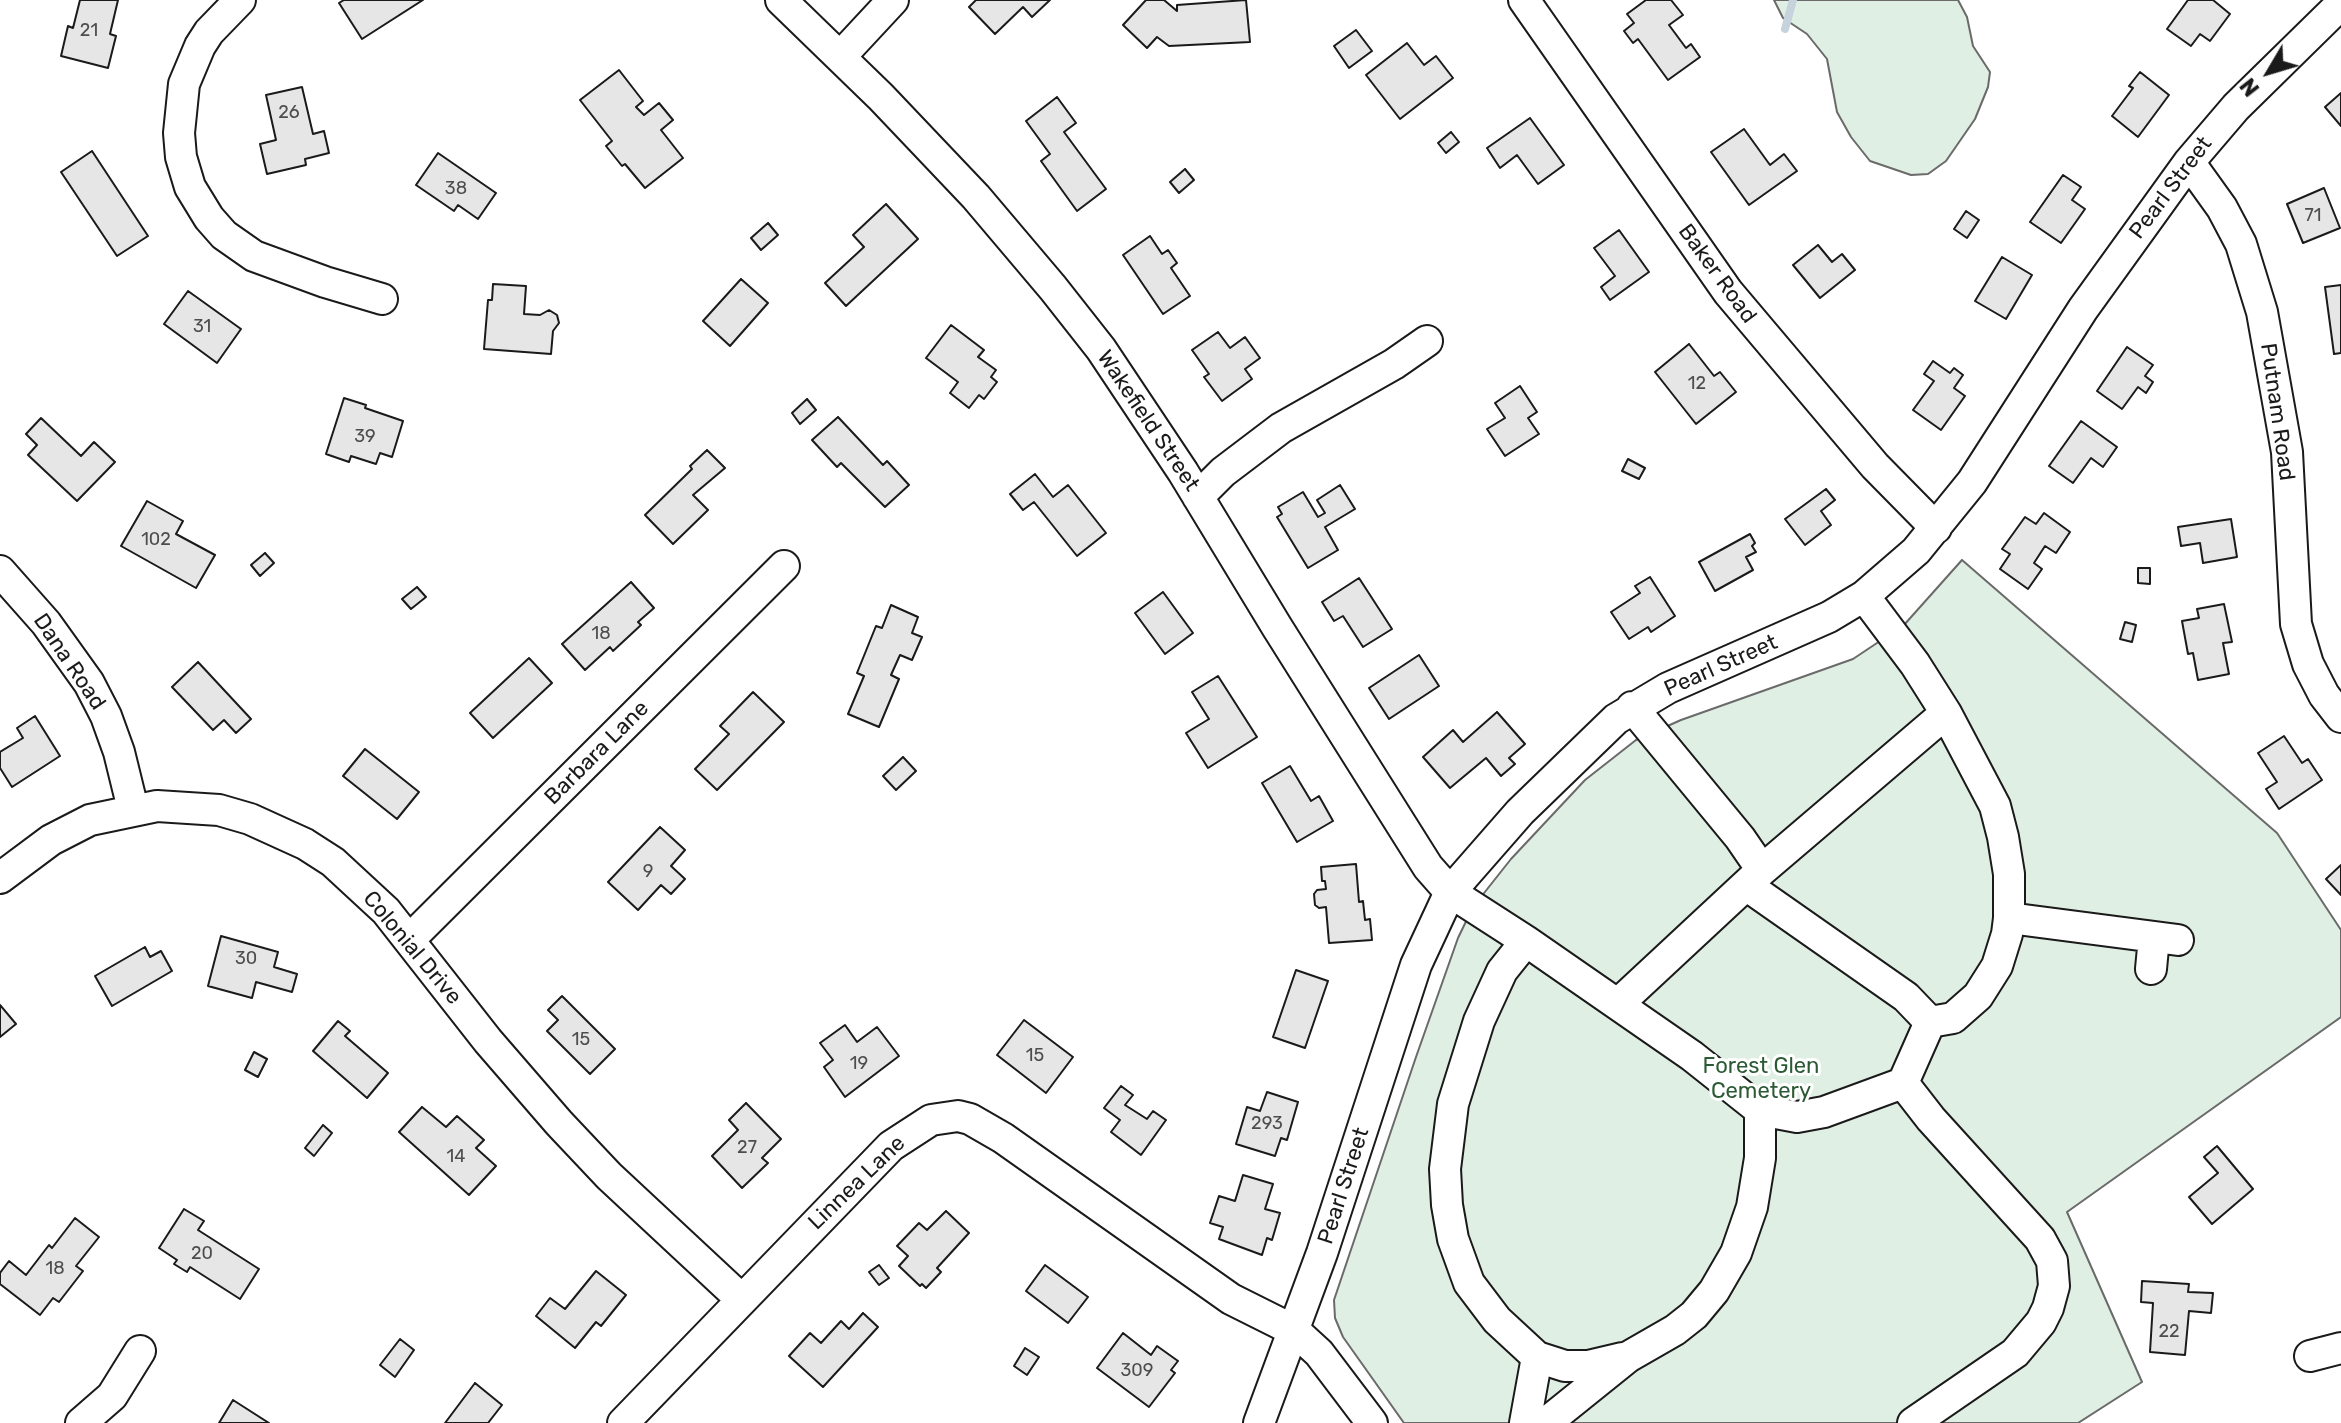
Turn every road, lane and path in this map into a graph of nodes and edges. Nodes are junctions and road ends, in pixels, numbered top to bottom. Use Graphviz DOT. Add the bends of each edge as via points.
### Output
graph roads {
  1 [pos="240,0"];
  2 [pos="781,0"];
  3 [pos="893,0"];
  4 [pos="1524,0"];
  5 [pos="2341,4"];
  6 [pos="840,57"];
  7 [pos="2189,162"];
  8 [pos="382,299"];
  9 [pos="1427,341"];
  10 [pos="1198,497"];
  11 [pos="1936,528"];
  12 [pos="784,566"];
  13 [pos="0,571"];
  14 [pos="1864,596"];
  15 [pos="1632,707"];
  16 [pos="1946,713"];
  17 [pos="2341,717"];
  18 [pos="133,809"];
  19 [pos="1754,877"];
  20 [pos="0,878"];
  21 [pos="1450,892"];
  22 [pos="2009,918"];
  23 [pos="410,939"];
  24 [pos="1526,941"];
  25 [pos="2151,969"];
  26 [pos="1618,1004"];
  27 [pos="1930,1022"];
  28 [pos="1903,1083"];
  29 [pos="1760,1110"];
  30 [pos="741,1299"];
  31 [pos="1295,1331"];
  32 [pos="2341,1348"];
  33 [pos="140,1351"];
  34 [pos="2310,1356"];
  35 [pos="1537,1357"];
  36 [pos="1628,1357"];
  37 [pos="81,1423"];
  38 [pos="623,1423"];
  39 [pos="1259,1423"];
  40 [pos="1372,1423"];
  41 [pos="1525,1423"];
  42 [pos="1546,1423"];
  43 [pos="1913,1423"];
  1 -- 8 [label="street" via="209,32 184,84 179,133 190,187 216,227 254,256"];
  2 -- 6 [label="street, Wakefield Street"];
  3 -- 6 [label="street"];
  4 -- 11 [label="street, Baker Road" via="1728,292 1875,466"];
  5 -- 7 [label="street, Pearl Street" via="2236,107"];
  6 -- 10 [label="street, Wakefield Street" via="1017,243 1101,349"];
  7 -- 11 [label="street, Pearl Street"];
  7 -- 17 [label="street, Putnam Road" via="2241,244 2262,312 2287,452 2296,624 2308,664"];
  9 -- 10 [label="street" via="1281,428"];
  10 -- 21 [label="street, Wakefield Street" via="1428,867"];
  11 -- 14 [label="street, Pearl Street"];
  12 -- 23 [label="street, Barbara Lane"];
  13 -- 18 [label="street, Dana Road" via="89,683 119,752"];
  14 -- 15 [label="street, Pearl Street" via="1808,628"];
  14 -- 16 [label="street"];
  15 -- 19 [label="street" via="1740,838"];
  15 -- 21 [label="street, Pearl Street" via="1561,769"];
  16 -- 19 [label="street"];
  16 -- 22 [label="street" via="1995,806 2009,874"];
  18 -- 20 [label="street, Colonial Drive" via="67,831"];
  18 -- 23 [label="street, Colonial Drive" via="219,810 278,830 333,862"];
  19 -- 26 [label="street"];
  19 -- 27 [label="street" via="1906,997"];
  21 -- 24 [label="street, Wakefield Street"];
  21 -- 31 [label="street, Pearl Street" via="1416,965"];
  22 -- 25 [label="street" via="2166,939"];
  22 -- 27 [label="street" via="1997,966 1978,996 1953,1018"];
  23 -- 30 [label="street, Colonial Drive" via="559,1123"];
  24 -- 26 [label="street, Wakefield Street"];
  24 -- 35 [label="street" via="1502,971 1479,1021 1453,1104 1445,1169 1453,1239 1469,1283 1497,1320"];
  26 -- 29 [label="street, Wakefield Street"];
  27 -- 28 [label="street"];
  28 -- 29 [label="street" via="1824,1112 1797,1117"];
  28 -- 43 [label="street" via="2040,1239 2052,1261 2054,1286 2041,1322 2015,1353"];
  29 -- 36 [label="street" via="1752,1207 1736,1253 1694,1315"];
  30 -- 31 [label="street, Linnea Lane" via="891,1146 931,1120 958,1116 1003,1138 1231,1299"];
  30 -- 38 [label="street, Linnea Lane"];
  31 -- 39 [label="street, Pearl Street"];
  31 -- 40 [label="street, Linnea Lane" via="1319,1353"];
  32 -- 34 [label="street"];
  33 -- 37 [label="street" via="112,1396"];
  35 -- 36 [label="street" via="1588,1366"];
  35 -- 41 [label="street"];
  36 -- 42 [label="street"];
}
